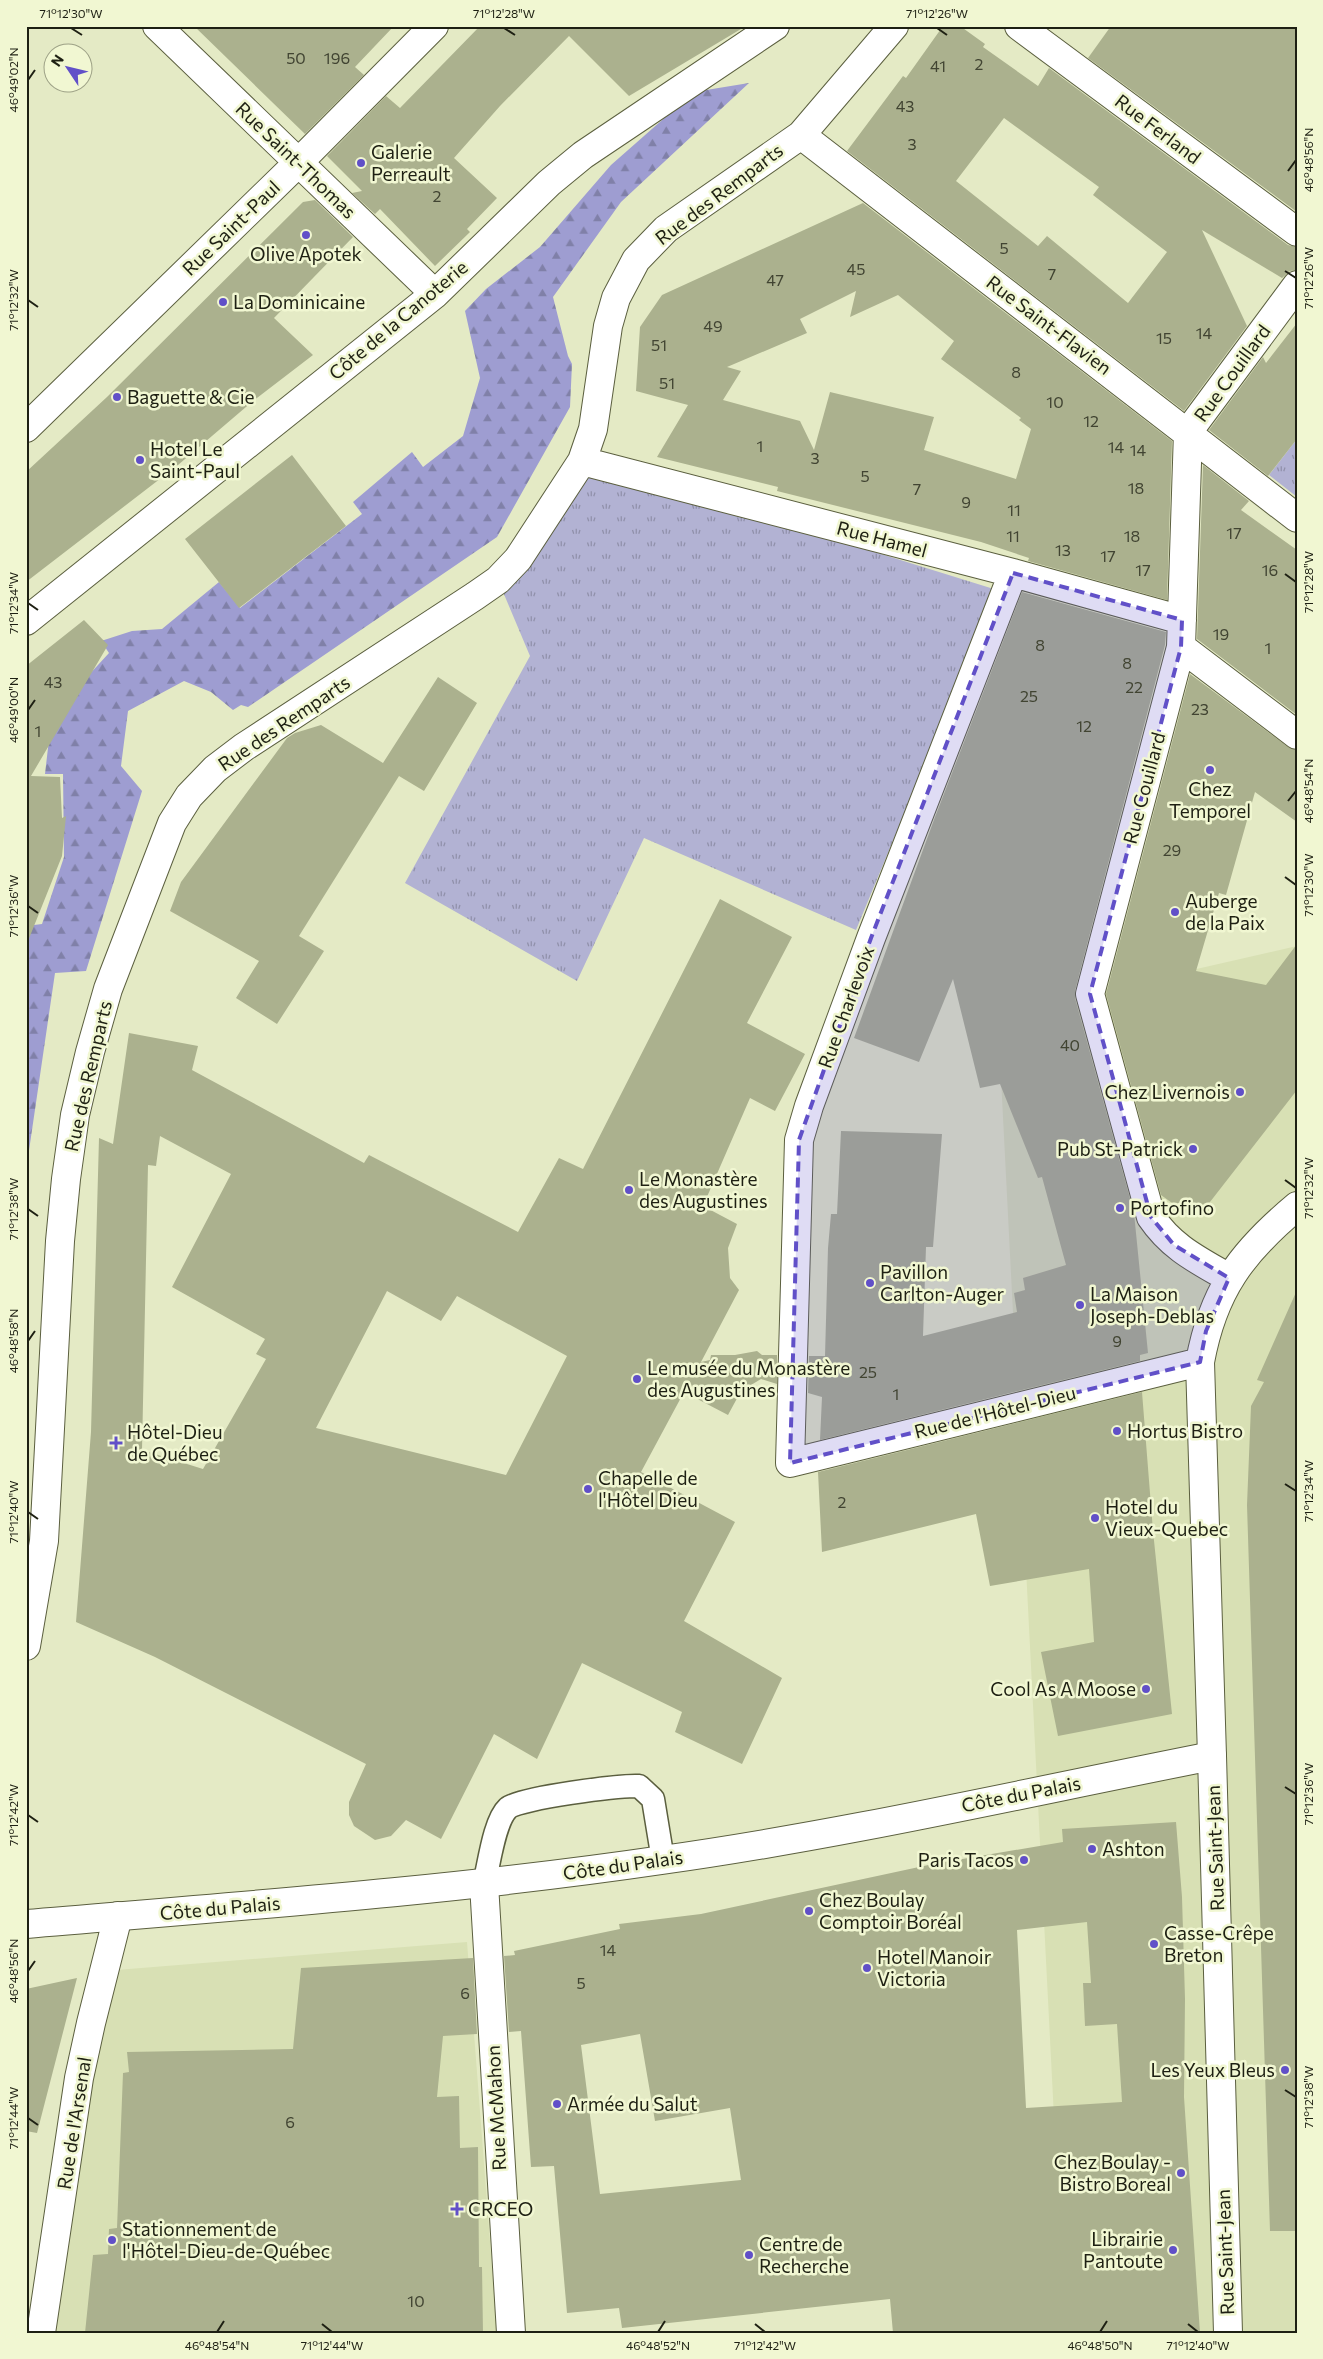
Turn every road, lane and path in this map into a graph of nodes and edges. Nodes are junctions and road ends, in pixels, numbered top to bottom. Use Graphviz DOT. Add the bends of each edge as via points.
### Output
graph roads {
  1 [pos="158,26"];
  2 [pos="434,26"];
  3 [pos="775,26"];
  4 [pos="894,26"];
  5 [pos="1019,26"];
  6 [pos="800,135"];
  7 [pos="299,162"];
  8 [pos="1297,232"];
  9 [pos="1297,285"];
  10 [pos="435,294"];
  11 [pos="26,428"];
  12 [pos="1188,432"];
  13 [pos="582,461"];
  14 [pos="1297,518"];
  15 [pos="1013,573"];
  16 [pos="1182,620"];
  17 [pos="26,621"];
  18 [pos="1181,647"];
  19 [pos="1297,735"];
  20 [pos="1297,1206"];
  21 [pos="1229,1278"];
  22 [pos="1200,1362"];
  23 [pos="790,1464"];
  24 [pos="26,1646"];
  25 [pos="1212,1756"];
  26 [pos="664,1860"];
  27 [pos="484,1884"];
  28 [pos="118,1916"];
  29 [pos="26,1924"];
  30 [pos="41,2333"];
  31 [pos="511,2333"];
  32 [pos="1228,2333"];
  1 -- 7 [label="street, Rue Saint-Thomas"];
  2 -- 7 [label="street, Rue Saint-Paul"];
  3 -- 10 [label="street, Côte de la Canoterie" via="583,155 549,183"];
  4 -- 6 [label="street, Rue des Remparts"];
  5 -- 8 [label="street, Rue Ferland"];
  6 -- 12 [label="street, Rue Saint-Flavien"];
  6 -- 13 [label="street, Rue des Remparts" via="666,229 636,260 616,298 608,326 593,429"];
  7 -- 10 [label="street, Rue Saint-Thomas"];
  7 -- 11 [label="street, Rue Saint-Paul"];
  9 -- 12 [label="street, Rue Couillard"];
  10 -- 17 [label="street, Côte de la Canoterie"];
  12 -- 14 [label="street, Rue Saint-Flavien"];
  12 -- 16 [label="street, Rue Couillard"];
  13 -- 15 [label="street, Rue Hamel"];
  13 -- 24 [label="street, Rue des Remparts" via="518,560 498,580 244,747 215,769 189,796 172,823 108,989 76,1115 60,1241 44,1541"];
  15 -- 16 [label="street, Rue Hamel"];
  15 -- 23 [label="street, Rue Charlevoix" via="870,938 799,1140"];
  16 -- 18 [label="street, Rue Couillard"];
  18 -- 19 [label="street"];
  18 -- 21 [label="street, Rue Couillard" via="1090,994 1151,1217 1174,1245"];
  20 -- 21 [label="street, Rue Saint-Jean" via="1249,1251"];
  21 -- 22 [label="street, Rue Saint-Jean" via="1216,1301"];
  22 -- 23 [label="street, Rue de l'Hôtel-Dieu"];
  22 -- 25 [label="street, Rue Saint-Jean"];
  25 -- 26 [label="street, Côte du Palais" via="814,1836"];
  25 -- 32 [label="street, Rue Saint-Jean"];
  26 -- 27 [label="street, Côte du Palais"];
  26 -- 27 [label="lane" via="653,1799 640,1786 623,1785 525,1802 509,1808 500,1822"];
  27 -- 28 [label="street, Côte du Palais"];
  27 -- 31 [label="street, Rue McMahon"];
  28 -- 29 [label="street, Côte du Palais"];
  28 -- 30 [label="street, Rue de l'Arsenal" via="90,2022"];
}
